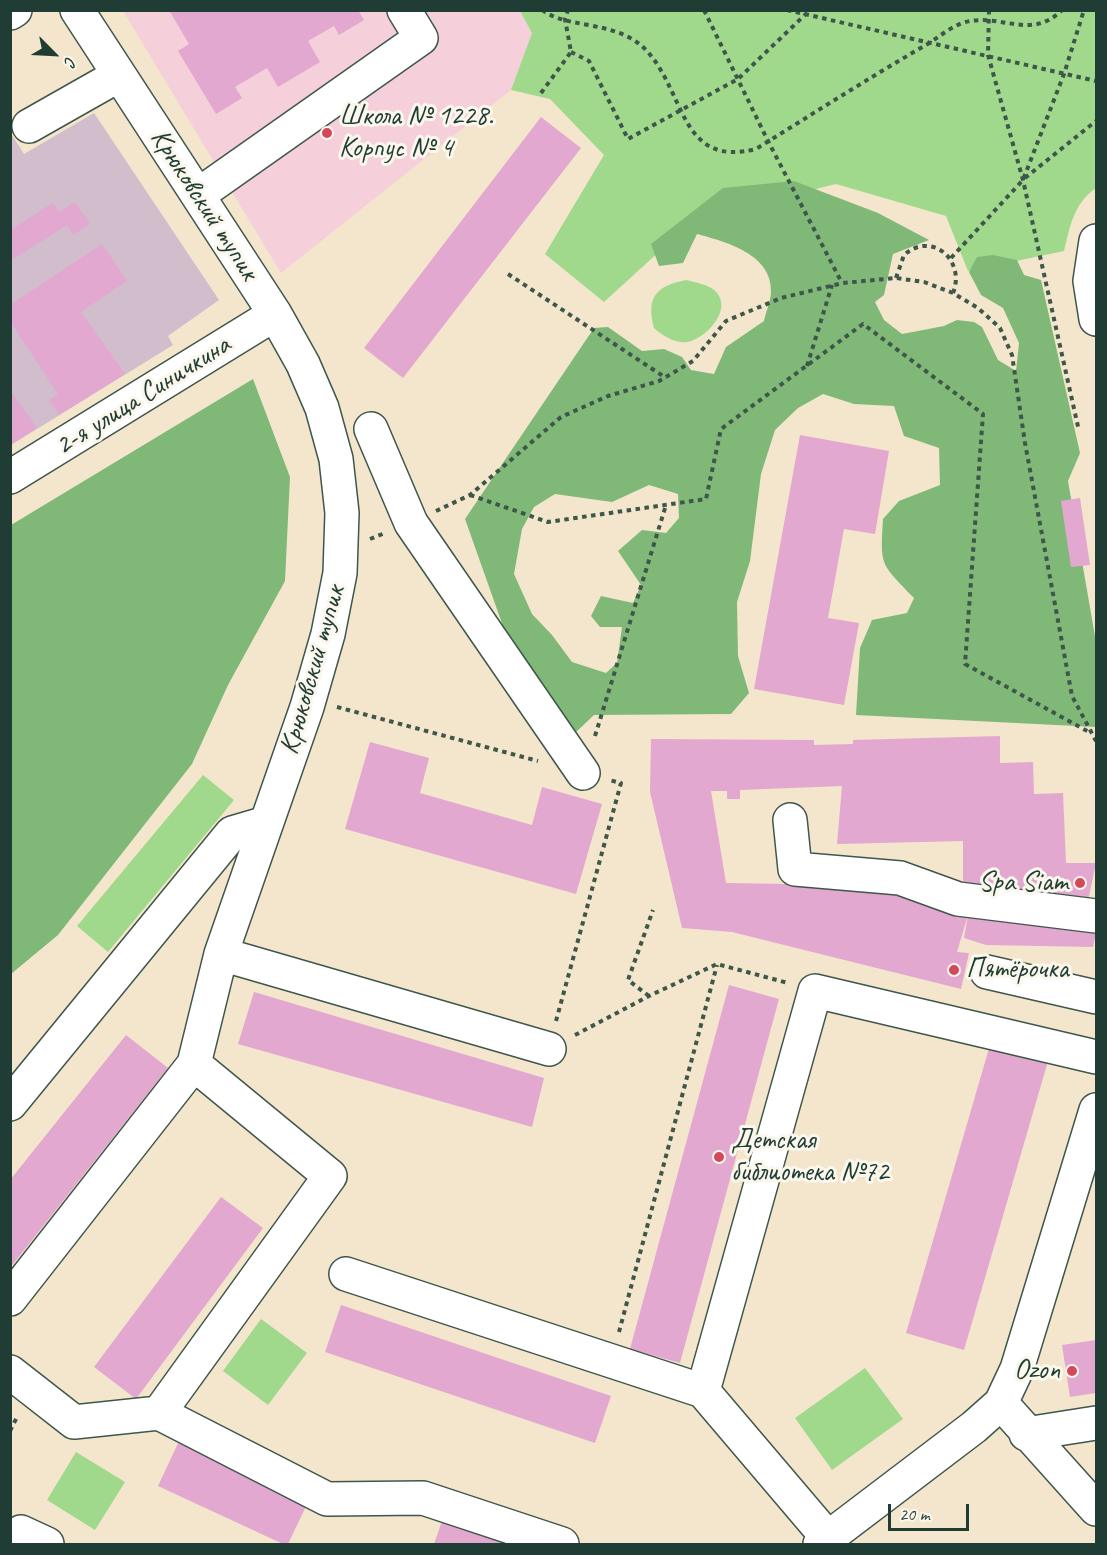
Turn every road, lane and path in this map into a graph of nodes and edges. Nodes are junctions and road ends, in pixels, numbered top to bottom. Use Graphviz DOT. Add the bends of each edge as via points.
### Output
graph roads {
  1 [pos="15,10"];
  2 [pos="77,10"];
  3 [pos="404,10"];
  4 [pos="542,10"];
  5 [pos="568,10"];
  6 [pos="704,10"];
  7 [pos="787,10"];
  8 [pos="810,10"];
  9 [pos="989,10"];
  10 [pos="1062,10"];
  11 [pos="1084,10"];
  12 [pos="10,13"];
  13 [pos="802,15"];
  14 [pos="565,19"];
  15 [pos="988,20"];
  16 [pos="929,43"];
  17 [pos="571,52"];
  18 [pos="988,55"];
  19 [pos="1064,74"];
  20 [pos="120,75"];
  21 [pos="738,79"];
  22 [pos="1096,81"];
  23 [pos="541,93"];
  24 [pos="682,110"];
  25 [pos="1096,121"];
  26 [pos="29,126"];
  27 [pos="768,141"];
  28 [pos="1023,180"];
  29 [pos="198,195"];
  30 [pos="1096,241"];
  31 [pos="951,258"];
  32 [pos="508,274"];
  33 [pos="896,278"];
  34 [pos="843,283"];
  35 [pos="832,285"];
  36 [pos="953,293"];
  37 [pos="275,314"];
  38 [pos="1096,319"];
  39 [pos="807,366"];
  40 [pos="666,378"];
  41 [pos="371,429"];
  42 [pos="1078,432"];
  43 [pos="10,477"];
  44 [pos="470,495"];
  45 [pos="666,505"];
  46 [pos="411,523"];
  47 [pos="369,539"];
  48 [pos="337,707"];
  49 [pos="1090,732"];
  50 [pos="1096,741"];
  51 [pos="583,773"];
  52 [pos="790,820"];
  53 [pos="266,823"];
  54 [pos="653,910"];
  55 [pos="1096,916"];
  56 [pos="221,954"];
  57 [pos="717,964"];
  58 [pos="987,972"];
  59 [pos="815,991"];
  60 [pos="649,996"];
  61 [pos="1096,997"];
  62 [pos="549,1049"];
  63 [pos="1096,1057"];
  64 [pos="194,1064"];
  65 [pos="10,1104"];
  66 [pos="1096,1110"];
  67 [pos="346,1274"];
  68 [pos="10,1299"];
  69 [pos="611,1361"];
  70 [pos="10,1372"];
  71 [pos="703,1391"];
  72 [pos="1001,1403"];
  73 [pos="159,1413"];
  74 [pos="1096,1424"];
  75 [pos="1026,1434"];
  76 [pos="1096,1509"];
  77 [pos="824,1541"];
  78 [pos="562,1545"];
  1 -- 12 [label="street"];
  2 -- 20 [label="street, Крюковский тупик"];
  3 -- 29 [label="street" via="421,38"];
  4 -- 14 [label="path"];
  5 -- 14 [label="path"];
  6 -- 21 [label="path"];
  7 -- 13 [label="path"];
  8 -- 13 [label="path"];
  9 -- 15 [label="path"];
  10 -- 15 [label="path" via="1036,26"];
  11 -- 19 [label="path"];
  13 -- 16 [label="path"];
  13 -- 21 [label="path"];
  14 -- 17 [label="path"];
  14 -- 24 [label="path" via="615,31 645,49"];
  15 -- 16 [label="path" via="963,23"];
  15 -- 18 [label="path"];
  16 -- 18 [label="path"];
  16 -- 27 [label="path"];
  17 -- 23 [label="path"];
  17 -- 24 [label="path" via="589,61 628,139"];
  18 -- 19 [label="path"];
  18 -- 28 [label="path"];
  19 -- 22 [label="path"];
  19 -- 28 [label="path"];
  20 -- 26 [label="street"];
  20 -- 29 [label="street, Крюковский тупик"];
  21 -- 24 [label="path"];
  21 -- 27 [label="path"];
  24 -- 27 [label="path" via="698,139 718,151 736,154"];
  25 -- 28 [label="path"];
  27 -- 34 [label="path"];
  28 -- 31 [label="path"];
  28 -- 42 [label="path"];
  29 -- 37 [label="street, Крюковский тупик"];
  30 -- 38 [label="street" via="1090,282"];
  31 -- 33 [label="path" via="939,249 918,247 904,255"];
  31 -- 36 [label="path" via="957,273"];
  32 -- 40 [label="path"];
  33 -- 34 [label="path"];
  33 -- 36 [label="path" via="924,282"];
  34 -- 35 [label="path"];
  35 -- 39 [label="path"];
  35 -- 40 [label="path" via="781,298 726,321 693,361"];
  36 -- 49 [label="path" via="1000,328 1012,355 1072,696"];
  37 -- 43 [label="street, 2-я улица Синичкина"];
  37 -- 53 [label="street, Крюковский тупик" via="322,408 336,459 342,513 340,573 328,634"];
  39 -- 45 [label="path" via="721,429 706,499"];
  39 -- 49 [label="path" via="864,324 983,414 964,664"];
  40 -- 44 [label="path" via="608,396 561,417"];
  41 -- 46 [label="street"];
  44 -- 45 [label="path" via="548,522"];
  44 -- 46 [label="path"];
  45 -- 51 [label="path"];
  46 -- 47 [label="path"];
  46 -- 51 [label="street"];
  48 -- 51 [label="path"];
  49 -- 50 [label="path"];
  51 -- 62 [label="path" via="621,783"];
  52 -- 55 [label="street" via="795,869 900,878 958,899"];
  53 -- 56 [label="street, Крюковский тупик"];
  53 -- 65 [label="street" via="232,833"];
  54 -- 60 [label="path" via="628,980"];
  56 -- 62 [label="street"];
  56 -- 64 [label="street, Крюковский тупик"];
  57 -- 59 [label="path"];
  57 -- 60 [label="path"];
  57 -- 69 [label="path"];
  58 -- 61 [label="street"];
  59 -- 63 [label="street"];
  59 -- 71 [label="street"];
  60 -- 62 [label="path"];
  64 -- 68 [label="street"];
  64 -- 73 [label="street" via="330,1176"];
  66 -- 72 [label="street" via="1017,1369"];
  67 -- 69 [label="street"];
  69 -- 71 [label="street"];
  70 -- 73 [label="street" via="74,1422"];
  71 -- 77 [label="street"];
  72 -- 75 [label="street"];
  72 -- 77 [label="street"];
  73 -- 78 [label="street" via="327,1498 423,1498"];
  74 -- 75 [label="street"];
  75 -- 76 [label="street"];
}
